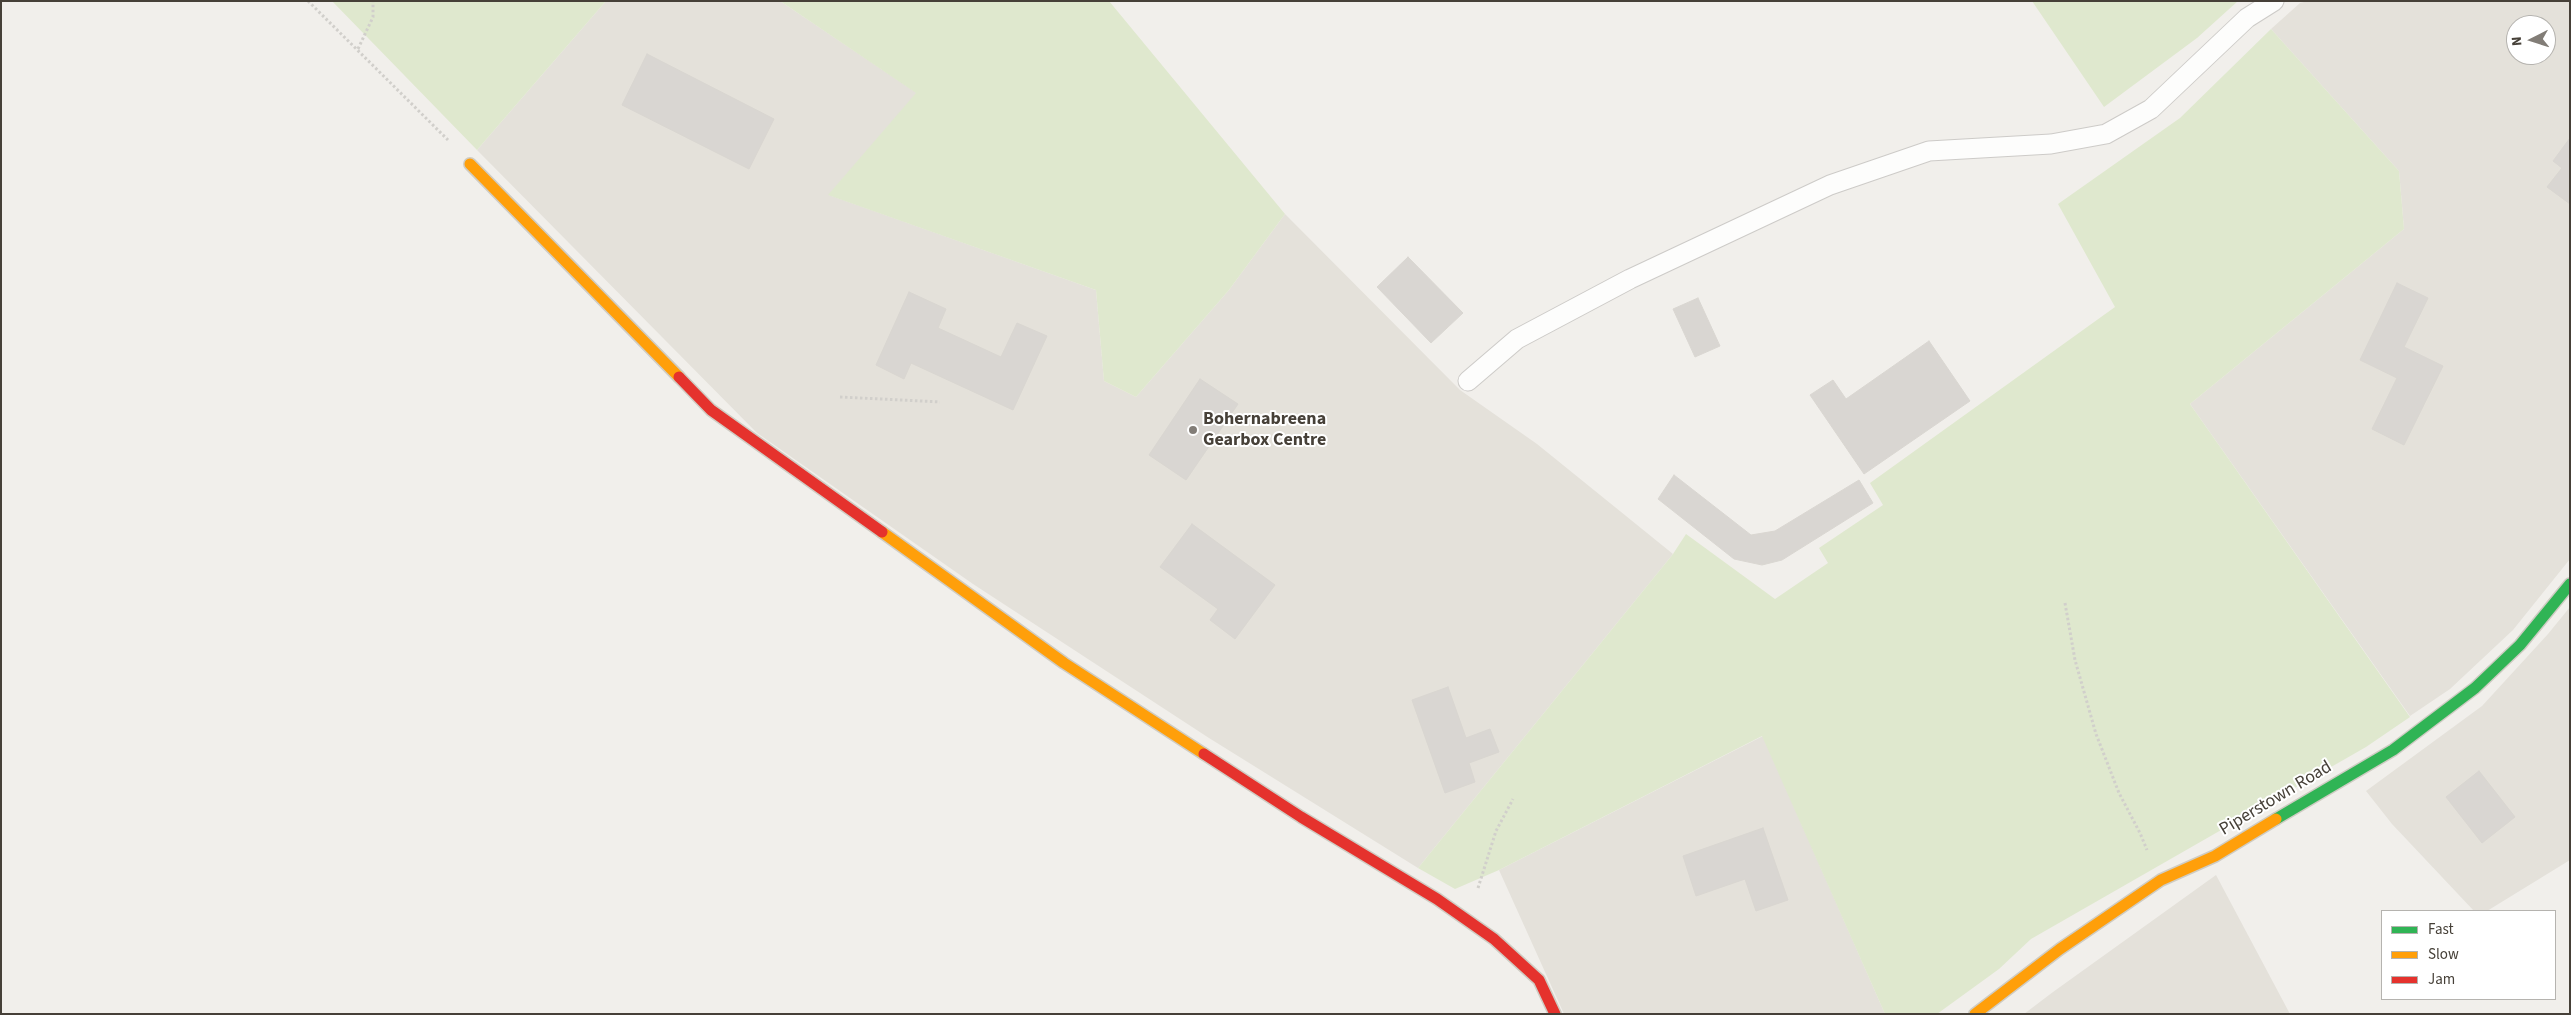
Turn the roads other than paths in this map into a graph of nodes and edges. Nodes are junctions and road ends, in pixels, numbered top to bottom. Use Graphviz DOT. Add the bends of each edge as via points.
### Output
graph roads {
  1 [pos="2274,1"];
  2 [pos="470,164"];
  3 [pos="1468,380"];
  4 [pos="2570,584"];
  5 [pos="1555,1014"];
  6 [pos="1975,1014"];
  1 -- 3 [label="lane" via="2247,18 2151,109 2106,134 2051,144 1929,151 1830,185 1630,280 1517,339"];
  2 -- 5 [label="street" via="711,410 1064,663 1470,922 1539,980"];
  4 -- 6 [label="street, Piperstown Road" via="2520,645 2436,720 2393,750 2215,856 2161,880 2060,948"];
}
